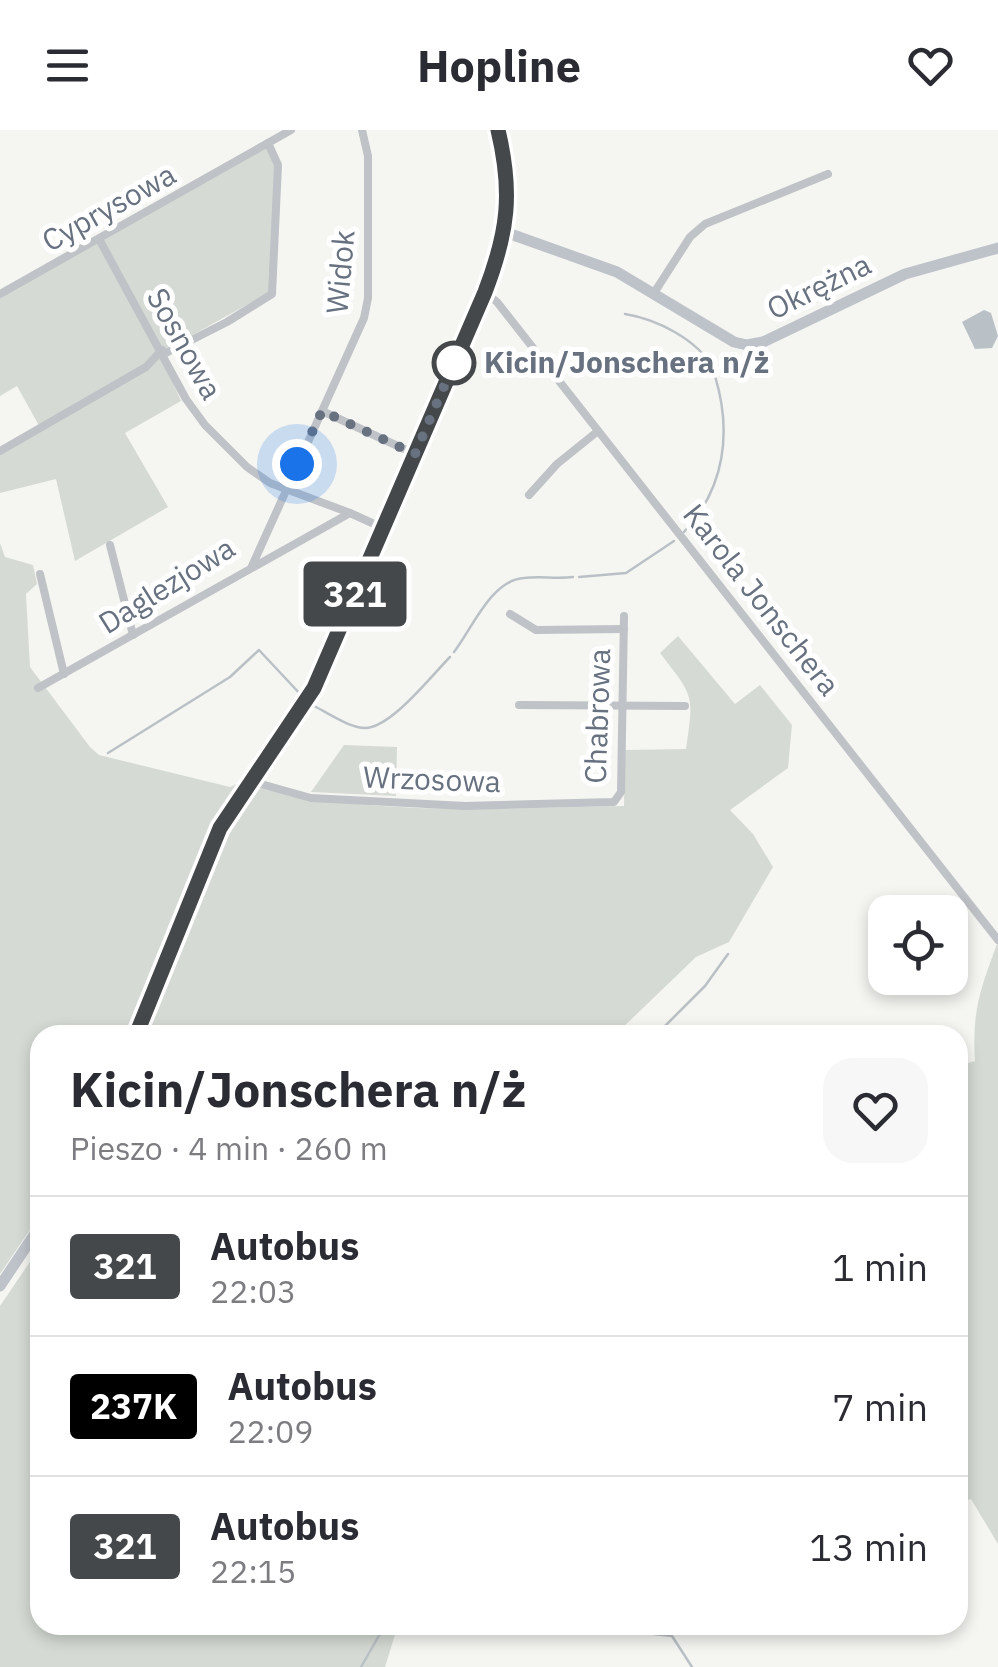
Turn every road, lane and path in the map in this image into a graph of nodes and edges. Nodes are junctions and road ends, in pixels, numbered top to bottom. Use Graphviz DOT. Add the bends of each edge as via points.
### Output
graph roads {
  1 [pos="291,130"];
  2 [pos="362,130"];
  3 [pos="498,130"];
  4 [pos="268,143"];
  5 [pos="828,174"];
  6 [pos="505,232"];
  7 [pos="99,239"];
  8 [pos="998,248"];
  9 [pos="485,292"];
  10 [pos="654,293"];
  11 [pos="0,294"];
  12 [pos="163,352"];
  13 [pos="322,411"];
  14 [pos="598,432"];
  15 [pos="0,451"];
  16 [pos="415,454"];
  17 [pos="285,490"];
  18 [pos="530,495"];
  19 [pos="350,514"];
  20 [pos="383,528"];
  21 [pos="110,545"];
  22 [pos="252,566"];
  23 [pos="40,574"];
  24 [pos="510,614"];
  25 [pos="624,616"];
  26 [pos="624,629"];
  27 [pos="133,635"];
  28 [pos="64,674"];
  29 [pos="38,688"];
  30 [pos="520,705"];
  31 [pos="622,706"];
  32 [pos="684,706"];
  33 [pos="250,782"];
  34 [pos="614,802"];
  35 [pos="998,940"];
  36 [pos="140,1025"];
  37 [pos="30,1241"];
  38 [pos="0,1286"];
  1 -- 4 [label="street, Cyprysowa"];
  2 -- 13 [label="street, Widok" via="368,156 368,298"];
  3 -- 6 [label="street" via="508,195"];
  4 -- 7 [label="street, Cyprysowa"];
  4 -- 12 [label="street" via="278,165 272,294"];
  5 -- 10 [label="street" via="705,224"];
  6 -- 9 [label="street"];
  6 -- 10 [label="street, Okrężna" via="596,263"];
  7 -- 11 [label="street, Cyprysowa"];
  7 -- 12 [label="street, Sosnowa"];
  8 -- 10 [label="street, Okrężna" via="915,270 751,346"];
  9 -- 14 [label="street, Karola Jonschera"];
  9 -- 16 [label="street"];
  12 -- 15 [label="street"];
  12 -- 17 [label="street, Sosnowa" via="205,425 248,467"];
  13 -- 16 [label="street"];
  13 -- 17 [label="street, Widok"];
  14 -- 18 [label="street"];
  14 -- 35 [label="street, Karola Jonschera"];
  16 -- 20 [label="street"];
  17 -- 19 [label="street, Sosnowa"];
  17 -- 22 [label="street, Daglezjowa"];
  19 -- 20 [label="street, Sosnowa"];
  19 -- 22 [label="street"];
  20 -- 33 [label="street" via="312,692"];
  21 -- 27 [label="street"];
  22 -- 27 [label="street, Daglezjowa"];
  23 -- 28 [label="street"];
  24 -- 26 [label="street, Chabrowa" via="536,630"];
  25 -- 26 [label="street, Chabrowa"];
  26 -- 31 [label="street, Chabrowa"];
  27 -- 28 [label="street, Daglezjowa"];
  28 -- 29 [label="street, Daglezjowa"];
  30 -- 31 [label="street"];
  31 -- 32 [label="street"];
  31 -- 34 [label="street, Chabrowa" via="620,795"];
  33 -- 34 [label="street, Wrzosowa" via="311,798 465,806"];
  33 -- 36 [label="street" via="216,837"];
  37 -- 38 [label="street"];
}
